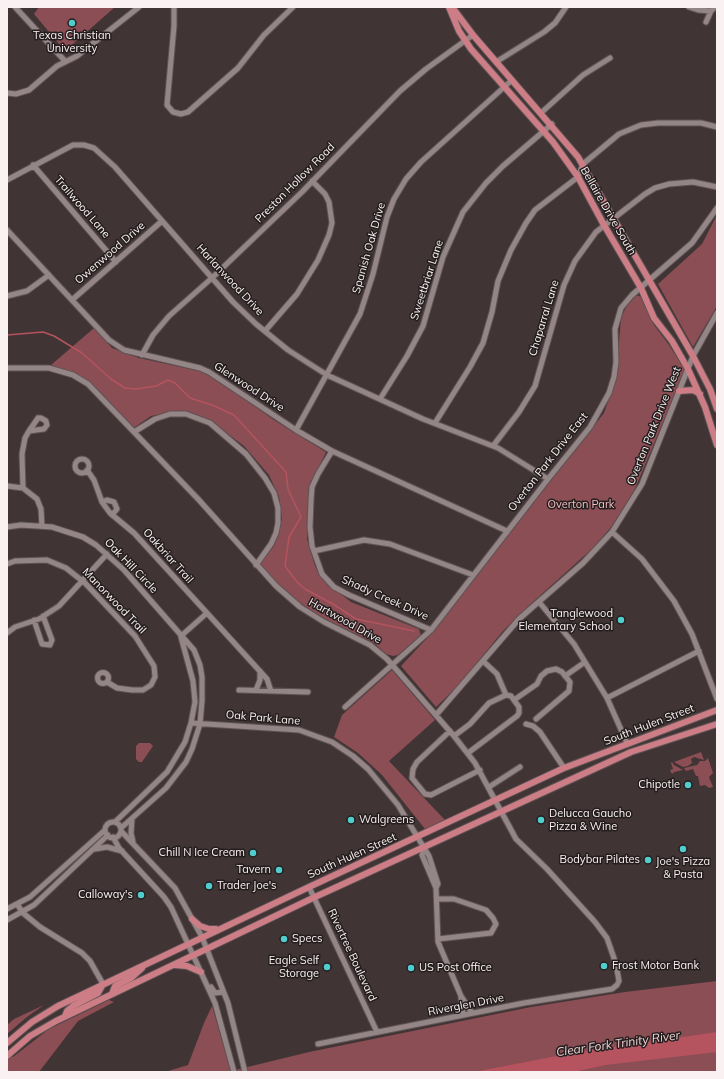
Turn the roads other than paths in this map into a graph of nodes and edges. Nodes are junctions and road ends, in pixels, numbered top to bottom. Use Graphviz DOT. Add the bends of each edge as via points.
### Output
graph roads {
  1 [pos="15,7"];
  2 [pos="139,7"];
  3 [pos="174,7"];
  4 [pos="449,7"];
  5 [pos="452,7"];
  6 [pos="566,7"];
  7 [pos="689,7"];
  8 [pos="291,8"];
  9 [pos="713,9"];
  10 [pos="706,22"];
  11 [pos="472,35"];
  12 [pos="465,40"];
  13 [pos="610,58"];
  14 [pos="65,61"];
  15 [pos="496,62"];
  16 [pos="512,80"];
  17 [pos="504,87"];
  18 [pos="7,93"];
  19 [pos="542,112"];
  20 [pos="552,124"];
  21 [pos="717,127"];
  22 [pos="543,131"];
  23 [pos="33,164"];
  24 [pos="583,164"];
  25 [pos="578,176"];
  26 [pos="7,180"];
  27 [pos="312,181"];
  28 [pos="717,187"];
  29 [pos="717,208"];
  30 [pos="613,219"];
  31 [pos="162,221"];
  32 [pos="604,225"];
  33 [pos="7,230"];
  34 [pos="116,262"];
  35 [pos="49,275"];
  36 [pos="213,277"];
  37 [pos="651,280"];
  38 [pos="642,288"];
  39 [pos="7,296"];
  40 [pos="72,300"];
  41 [pos="717,313"];
  42 [pos="265,331"];
  43 [pos="142,355"];
  44 [pos="693,356"];
  45 [pos="7,368"];
  46 [pos="688,369"];
  47 [pos="327,375"];
  48 [pos="679,391"];
  49 [pos="700,394"];
  50 [pos="380,399"];
  51 [pos="717,409"];
  52 [pos="435,423"];
  53 [pos="296,430"];
  54 [pos="29,431"];
  55 [pos="134,432"];
  56 [pos="717,445"];
  57 [pos="492,446"];
  58 [pos="332,451"];
  59 [pos="87,470"];
  60 [pos="548,479"];
  61 [pos="7,486"];
  62 [pos="23,488"];
  63 [pos="102,502"];
  64 [pos="112,514"];
  65 [pos="42,526"];
  66 [pos="7,527"];
  67 [pos="507,531"];
  68 [pos="612,532"];
  69 [pos="314,551"];
  70 [pos="107,554"];
  71 [pos="7,564"];
  72 [pos="256,565"];
  73 [pos="473,575"];
  74 [pos="82,581"];
  75 [pos="539,602"];
  76 [pos="207,613"];
  77 [pos="43,616"];
  78 [pos="34,620"];
  79 [pos="431,630"];
  80 [pos="7,632"];
  81 [pos="181,636"];
  82 [pos="698,651"];
  83 [pos="483,661"];
  84 [pos="586,662"];
  85 [pos="392,664"];
  86 [pos="260,672"];
  87 [pos="565,676"];
  88 [pos="107,682"];
  89 [pos="239,690"];
  90 [pos="256,690"];
  91 [pos="271,691"];
  92 [pos="308,692"];
  93 [pos="503,695"];
  94 [pos="607,698"];
  95 [pos="717,699"];
  96 [pos="514,700"];
  97 [pos="345,707"];
  98 [pos="717,710"];
  99 [pos="436,715"];
  100 [pos="536,719"];
  101 [pos="192,723"];
  102 [pos="200,724"];
  103 [pos="526,724"];
  104 [pos="717,724"];
  105 [pos="450,731"];
  106 [pos="454,736"];
  107 [pos="642,738"];
  108 [pos="627,743"];
  109 [pos="631,752"];
  110 [pos="468,753"];
  111 [pos="614,760"];
  112 [pos="520,767"];
  113 [pos="564,768"];
  114 [pos="480,770"];
  115 [pos="489,787"];
  116 [pos="496,801"];
  117 [pos="501,812"];
  118 [pos="132,819"];
  119 [pos="115,822"];
  120 [pos="121,830"];
  121 [pos="109,834"];
  122 [pos="419,837"];
  123 [pos="133,842"];
  124 [pos="94,849"];
  125 [pos="424,849"];
  126 [pos="122,851"];
  127 [pos="309,886"];
  128 [pos="315,897"];
  129 [pos="437,899"];
  130 [pos="17,904"];
  131 [pos="7,909"];
  132 [pos="23,913"];
  133 [pos="192,919"];
  134 [pos="7,920"];
  135 [pos="220,928"];
  136 [pos="202,937"];
  137 [pos="438,938"];
  138 [pos="189,943"];
  139 [pos="207,949"];
  140 [pos="194,955"];
  141 [pos="151,961"];
  142 [pos="174,965"];
  143 [pos="203,975"];
  144 [pos="103,984"];
  145 [pos="617,985"];
  146 [pos="223,992"];
  147 [pos="112,994"];
  148 [pos="461,996"];
  149 [pos="472,1014"];
  150 [pos="463,1015"];
  151 [pos="65,1016"];
  152 [pos="377,1032"];
  153 [pos="7,1043"];
  154 [pos="318,1044"];
  155 [pos="8,1055"];
  156 [pos="244,1070"];
  157 [pos="234,1071"];
  1 -- 14 [label="street"];
  2 -- 14 [label="street" via="78,56"];
  3 -- 8 [label="street" via="167,105 173,112 181,114 188,112 238,68 264,35"];
  4 -- 12 [label="main road, Bellaire Drive South" via="451,16"];
  5 -- 11 [label="main road, Bellaire Drive South"];
  6 -- 15 [label="street" via="555,23 544,32"];
  7 -- 9 [label="street" via="698,10"];
  9 -- 10 [label="street"];
  11 -- 12 [label="street, Preston Hollow Road"];
  11 -- 15 [label="main road, Bellaire Drive South"];
  12 -- 17 [label="main road, Bellaire Drive South"];
  12 -- 27 [label="street, Preston Hollow Road" via="400,92"];
  13 -- 19 [label="street" via="583,75"];
  14 -- 18 [label="street" via="29,90 16,94"];
  15 -- 16 [label="main road, Bellaire Drive South"];
  16 -- 17 [label="street, Spanish Oak Drive"];
  16 -- 19 [label="main road, Bellaire Drive South"];
  17 -- 22 [label="main road, Bellaire Drive South"];
  17 -- 47 [label="street, Spanish Oak Drive" via="421,162 406,179 387,217 360,314"];
  19 -- 20 [label="main road, Bellaire Drive South"];
  20 -- 22 [label="street, Sweetbriar Lane"];
  20 -- 24 [label="main road, Bellaire Drive South"];
  21 -- 24 [label="street" via="685,122 641,125 612,138"];
  22 -- 25 [label="main road, Bellaire Drive South"];
  22 -- 50 [label="street, Sweetbriar Lane" via="486,182 463,212 443,257 423,326"];
  23 -- 26 [label="street, Harlanwood Drive"];
  23 -- 31 [label="street, Harlanwood Drive" via="73,145 94,148 115,167"];
  23 -- 34 [label="street, Trailwood Lane"];
  24 -- 25 [label="street"];
  24 -- 30 [label="main road, Bellaire Drive South"];
  25 -- 32 [label="main road, Bellaire Drive South"];
  25 -- 52 [label="street" via="536,210 526,223 498,281 483,343"];
  27 -- 36 [label="street, Preston Hollow Road"];
  27 -- 42 [label="street" via="330,202 332,223 318,260 297,294"];
  28 -- 30 [label="street, Chaparral Lane" via="692,182 669,184 651,190"];
  29 -- 37 [label="street, Overton Park Drive East" via="692,244"];
  30 -- 32 [label="street, Chaparral Lane"];
  30 -- 37 [label="main road, Bellaire Drive South"];
  31 -- 34 [label="street, Owenwood Drive"];
  31 -- 36 [label="street, Harlanwood Drive"];
  32 -- 38 [label="main road, Bellaire Drive South"];
  32 -- 57 [label="street, Chaparral Lane" via="582,251 564,284 535,386 519,412"];
  33 -- 35 [label="street, Glenwood Drive"];
  34 -- 40 [label="street, Owenwood Drive"];
  35 -- 39 [label="street" via="27,291"];
  35 -- 40 [label="street, Glenwood Drive"];
  36 -- 42 [label="street, Harlanwood Drive" via="233,302"];
  36 -- 43 [label="street, Preston Hollow Road" via="169,316 153,335"];
  37 -- 38 [label="street, Overton Park Drive East"];
  37 -- 44 [label="main road, Bellaire Drive South"];
  38 -- 46 [label="main road, Bellaire Drive South" via="654,318 672,341"];
  38 -- 60 [label="street, Overton Park Drive East" via="629,298 618,314 615,329 615,370 605,400 590,427"];
  40 -- 43 [label="street, Glenwood Drive" via="110,340 124,350"];
  41 -- 44 [label="street, Overton Park Drive West"];
  42 -- 47 [label="street, Harlanwood Drive" via="288,350"];
  43 -- 53 [label="street, Glenwood Drive" via="200,368"];
  44 -- 46 [label="street, Overton Park Drive West"];
  44 -- 51 [label="main road, Bellaire Drive South"];
  45 -- 55 [label="street, Hartwood Drive" via="49,368 73,375 94,388"];
  46 -- 48 [label="street, Overton Park Drive West"];
  46 -- 49 [label="main road, Bellaire Drive South"];
  47 -- 50 [label="street, Harlanwood Drive"];
  47 -- 53 [label="street, Spanish Oak Drive"];
  48 -- 49 [label="main road" via="693,390"];
  48 -- 68 [label="street, Overton Park Drive West" via="642,484"];
  49 -- 56 [label="main road, Bellaire Drive South"];
  50 -- 52 [label="street, Harlanwood Drive"];
  52 -- 57 [label="street, Harlanwood Drive"];
  53 -- 58 [label="street, Glenwood Drive"];
  54 -- 62 [label="street" via="22,454"];
  55 -- 72 [label="street, Hartwood Drive"];
  55 -- 72 [label="street" via="155,418 170,414 186,414 210,423 246,454 274,493 278,508 276,533"];
  57 -- 60 [label="street, Harlanwood Drive"];
  58 -- 67 [label="street, Glenwood Drive"];
  58 -- 69 [label="street, Shady Creek Drive" via="312,487 310,527"];
  59 -- 63 [label="street, Oakbriar Trail" via="94,480"];
  60 -- 67 [label="street, Overton Park Drive East"];
  61 -- 62 [label="street"];
  62 -- 65 [label="street" via="40,503"];
  63 -- 64 [label="street, Oakbriar Trail"];
  63 -- 64 [label="street" via="114,502 117,509"];
  64 -- 76 [label="street, Oakbriar Trail" via="134,533"];
  65 -- 66 [label="street, Oak Hill Circle"];
  65 -- 70 [label="street, Oak Hill Circle" via="83,537"];
  67 -- 73 [label="street, Overton Park Drive East"];
  68 -- 75 [label="street, Overton Park Drive West" via="583,564"];
  68 -- 82 [label="street" via="642,559 664,586 680,610"];
  69 -- 73 [label="street" via="364,540 390,544"];
  69 -- 79 [label="street, Shady Creek Drive" via="322,574 340,591"];
  70 -- 74 [label="street"];
  70 -- 81 [label="street, Oak Hill Circle"];
  71 -- 74 [label="street, Manorwood Trail" via="15,561 47,560 66,568"];
  72 -- 85 [label="street, Hartwood Drive" via="300,607 370,645"];
  73 -- 79 [label="street, Overton Park Drive East"];
  74 -- 77 [label="street" via="59,606"];
  74 -- 88 [label="street, Manorwood Trail" via="135,636 154,666 155,677 151,685 143,690 117,688"];
  75 -- 83 [label="street, Overton Park Drive West" via="519,619"];
  75 -- 84 [label="street" via="570,638"];
  76 -- 81 [label="street"];
  76 -- 86 [label="street, Oakbriar Trail"];
  77 -- 78 [label="street"];
  77 -- 78 [label="street" via="52,640 50,645 42,644"];
  78 -- 80 [label="street"];
  79 -- 85 [label="street, Overton Park Drive East"];
  81 -- 101 [label="street, Oak Hill Circle" via="193,681 195,702"];
  81 -- 102 [label="street, Oak Hill Circle" via="194,650 201,671"];
  82 -- 94 [label="street"];
  82 -- 95 [label="street"];
  83 -- 93 [label="street" via="497,674"];
  83 -- 99 [label="street, Overton Park Drive West"];
  84 -- 87 [label="street"];
  84 -- 94 [label="street"];
  85 -- 97 [label="street, Overton Park Drive East"];
  85 -- 99 [label="street, Hartwood Drive"];
  86 -- 90 [label="street"];
  86 -- 91 [label="street, Oakbriar Trail" via="267,679"];
  87 -- 96 [label="street" via="556,669 547,671 537,684"];
  87 -- 100 [label="street" via="571,685 567,694"];
  89 -- 90 [label="street"];
  90 -- 91 [label="street"];
  91 -- 92 [label="street"];
  93 -- 96 [label="street" via="511,696"];
  93 -- 106 [label="street" via="489,703 470,724"];
  94 -- 108 [label="street"];
  96 -- 110 [label="street" via="519,710 514,718"];
  98 -- 107 [label="main road, South Hulen Street"];
  99 -- 105 [label="street, Hartwood Drive"];
  101 -- 102 [label="street, Oak Park Lane"];
  101 -- 119 [label="street, Oak Hill Circle" via="180,753 167,772"];
  102 -- 118 [label="street, Oak Hill Circle" via="192,749 179,772 166,788"];
  102 -- 122 [label="street, Oak Park Lane" via="299,730 332,742 353,756 380,782"];
  103 -- 113 [label="street" via="540,732"];
  104 -- 109 [label="main road, South Hulen Street"];
  105 -- 106 [label="street, Hartwood Drive"];
  105 -- 114 [label="street" via="417,762 412,778 425,794 431,795"];
  106 -- 110 [label="street, Hartwood Drive"];
  107 -- 108 [label="main road, South Hulen Street"];
  107 -- 109 [label="main road" via="632,746"];
  108 -- 111 [label="main road" via="626,749"];
  108 -- 113 [label="main road, South Hulen Street"];
  109 -- 111 [label="main road, South Hulen Street"];
  110 -- 114 [label="street, Hartwood Drive"];
  111 -- 117 [label="main road, South Hulen Street"];
  112 -- 115 [label="street"];
  113 -- 116 [label="main road, South Hulen Street"];
  114 -- 115 [label="street, Hartwood Drive"];
  115 -- 116 [label="street, Hartwood Drive"];
  116 -- 117 [label="street, Hartwood Drive"];
  116 -- 122 [label="main road, South Hulen Street"];
  117 -- 125 [label="main road, South Hulen Street"];
  117 -- 145 [label="street, Hartwood Drive" via="516,839 558,880 603,932 616,964 619,978"];
  118 -- 120 [label="street, Oak Hill Circle"];
  118 -- 123 [label="street"];
  119 -- 120 [label="street"];
  119 -- 121 [label="street, Oak Hill Circle" via="108,824"];
  120 -- 121 [label="street, Oak Hill Circle" via="118,836"];
  120 -- 123 [label="street"];
  121 -- 124 [label="street"];
  121 -- 126 [label="street"];
  121 -- 130 [label="street" via="30,897"];
  122 -- 125 [label="street, Oak Park Lane"];
  122 -- 127 [label="main road, South Hulen Street"];
  123 -- 133 [label="street" via="175,888"];
  124 -- 126 [label="street" via="107,847"];
  124 -- 132 [label="street"];
  125 -- 128 [label="main road, South Hulen Street"];
  125 -- 129 [label="street, Oak Park Lane" via="422,855 436,888"];
  126 -- 138 [label="street" via="164,897"];
  127 -- 128 [label="street, Rivertree Boulevard"];
  127 -- 135 [label="main road, South Hulen Street"];
  128 -- 139 [label="main road, South Hulen Street"];
  128 -- 152 [label="street, Rivertree Boulevard"];
  129 -- 137 [label="street, Oak Park Lane"];
  129 -- 137 [label="street" via="454,898 486,910 496,924 491,933"];
  130 -- 131 [label="street"];
  130 -- 132 [label="street"];
  132 -- 134 [label="street"];
  132 -- 144 [label="street" via="40,927 82,953 90,961"];
  133 -- 135 [label="main road" via="209,929"];
  133 -- 136 [label="street"];
  135 -- 136 [label="main road, South Hulen Street"];
  136 -- 138 [label="main road, South Hulen Street"];
  136 -- 139 [label="street"];
  137 -- 148 [label="street, Oak Park Lane"];
  138 -- 140 [label="street"];
  138 -- 141 [label="main road, South Hulen Street"];
  139 -- 140 [label="main road, South Hulen Street"];
  139 -- 146 [label="street"];
  140 -- 142 [label="main road, South Hulen Street"];
  140 -- 143 [label="street"];
  141 -- 144 [label="main road, South Hulen Street"];
  141 -- 147 [label="main road" via="131,978 115,986"];
  142 -- 143 [label="main road" via="188,966"];
  142 -- 147 [label="main road, South Hulen Street"];
  143 -- 146 [label="street" via="215,993"];
  143 -- 157 [label="street" via="219,1015"];
  144 -- 151 [label="main road" via="98,993 73,1006"];
  144 -- 153 [label="main road, South Hulen Street" via="47,1012"];
  145 -- 149 [label="street, Riverglen Drive" via="612,989"];
  146 -- 156 [label="street"];
  147 -- 151 [label="main road, South Hulen Street"];
  148 -- 149 [label="street, Oak Park Lane"];
  148 -- 150 [label="street, Oak Park Lane"];
  149 -- 150 [label="street, Riverglen Drive"];
  150 -- 152 [label="street, Riverglen Drive"];
  151 -- 155 [label="main road, South Hulen Street" via="37,1031"];
  152 -- 154 [label="street, Riverglen Drive"];
}
